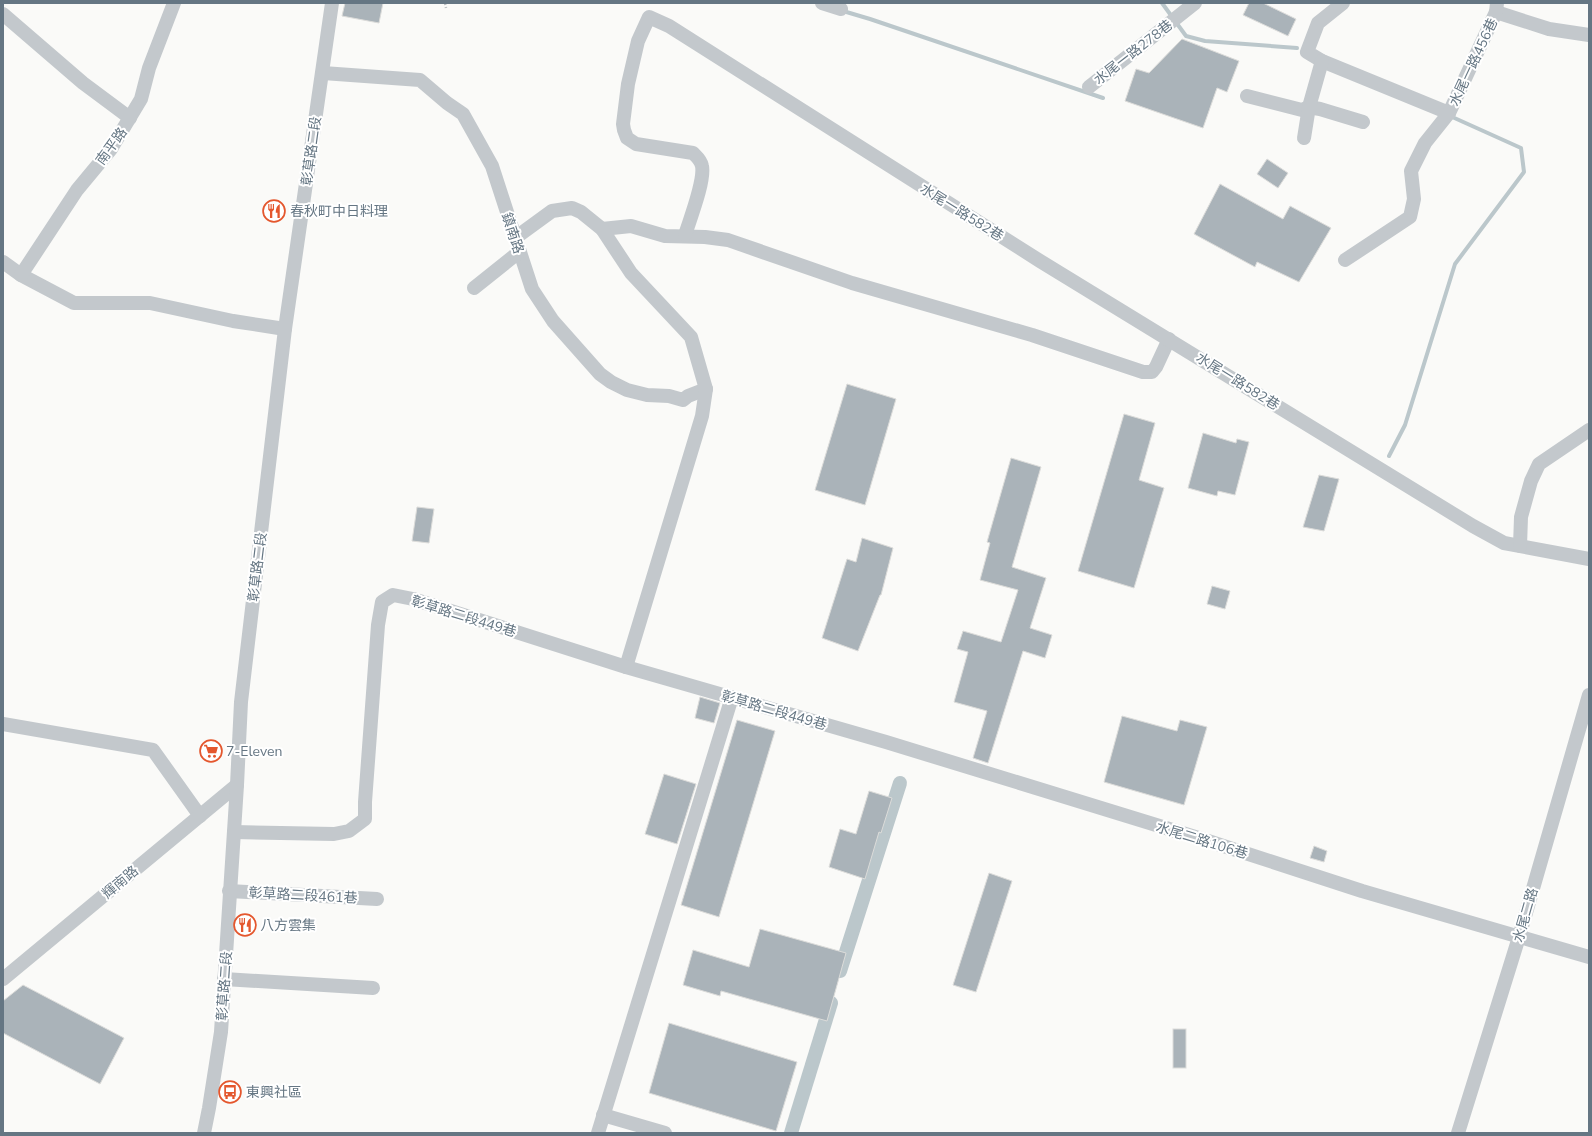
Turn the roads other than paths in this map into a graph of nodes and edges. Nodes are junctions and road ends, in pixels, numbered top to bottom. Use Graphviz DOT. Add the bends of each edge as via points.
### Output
graph roads {
  1 [pos="174,3"];
  2 [pos="332,3"];
  3 [pos="822,3"];
  4 [pos="1195,3"];
  5 [pos="1343,3"];
  6 [pos="1497,7"];
  7 [pos="841,9"];
  8 [pos="3,14"];
  9 [pos="1589,35"];
  10 [pos="1322,61"];
  11 [pos="323,73"];
  12 [pos="1089,87"];
  13 [pos="1247,96"];
  14 [pos="1309,106"];
  15 [pos="1449,113"];
  16 [pos="130,118"];
  17 [pos="1363,122"];
  18 [pos="1304,138"];
  19 [pos="602,229"];
  20 [pos="685,235"];
  21 [pos="515,238"];
  22 [pos="519,252"];
  23 [pos="1345,260"];
  24 [pos="3,262"];
  25 [pos="21,275"];
  26 [pos="474,288"];
  27 [pos="285,330"];
  28 [pos="1169,339"];
  29 [pos="706,389"];
  30 [pos="1589,430"];
  31 [pos="1520,546"];
  32 [pos="1589,559"];
  33 [pos="626,667"];
  34 [pos="1589,695"];
  35 [pos="732,697"];
  36 [pos="3,724"];
  37 [pos="886,742"];
  38 [pos="237,785"];
  39 [pos="200,816"];
  40 [pos="234,832"];
  41 [pos="229,891"];
  42 [pos="378,899"];
  43 [pos="1519,937"];
  44 [pos="1589,957"];
  45 [pos="3,979"];
  46 [pos="224,979"];
  47 [pos="372,988"];
  48 [pos="603,1115"];
  49 [pos="204,1133"];
  50 [pos="598,1133"];
  51 [pos="665,1133"];
  52 [pos="1458,1133"];
  1 -- 16 [label="street, 南平路" via="149,68 141,99"];
  2 -- 11 [label="street, 彰草路二段"];
  3 -- 7 [label="street"];
  4 -- 12 [label="street, 水尾一路278巷"];
  5 -- 10 [label="street, 水尾一路456巷" via="1318,24 1307,52"];
  6 -- 9 [label="street, 水尾一路456巷" via="1549,29"];
  6 -- 15 [label="street, 水尾一路456巷"];
  8 -- 16 [label="street" via="83,83"];
  10 -- 14 [label="street"];
  10 -- 15 [label="street, 水尾一路456巷"];
  11 -- 21 [label="street, 鎮南路" via="420,80 463,114 492,166"];
  11 -- 27 [label="street, 彰草路二段"];
  13 -- 14 [label="street" via="1302,110"];
  14 -- 17 [label="street"];
  14 -- 18 [label="street"];
  15 -- 23 [label="street, 水尾一路456巷" via="1425,143 1411,171 1414,199 1410,217"];
  16 -- 25 [label="street, 南平路" via="111,149 77,190"];
  19 -- 20 [label="street" via="631,226 665,236"];
  19 -- 21 [label="street" via="572,208 552,211"];
  19 -- 29 [label="street" via="632,272 691,337"];
  20 -- 28 [label="street" via="728,240 852,283 1032,335 1143,372 1152,372 1156,367"];
  20 -- 28 [label="street, 水尾一路582巷" via="702,178 699,158 693,153 636,144 627,138 623,124 628,84 638,41 649,16 669,26 1040,261"];
  21 -- 22 [label="street, 鎮南路"];
  22 -- 26 [label="street"];
  22 -- 29 [label="street, 鎮南路" via="532,289 553,321 605,378 627,390 683,400"];
  24 -- 25 [label="street"];
  25 -- 27 [label="street" via="74,303 150,303"];
  27 -- 38 [label="street, 彰草路二段" via="241,702"];
  28 -- 31 [label="street, 水尾一路582巷" via="1473,526 1504,543"];
  29 -- 33 [label="street" via="702,416"];
  30 -- 31 [label="street" via="1538,464 1522,517"];
  31 -- 32 [label="street, 水尾一路582巷"];
  33 -- 35 [label="street, 彰草路二段449巷"];
  33 -- 40 [label="street, 彰草路二段449巷" via="413,599 393,595 382,602 378,625 365,802 366,819 350,831 334,834"];
  34 -- 43 [label="street, 水尾二路"];
  35 -- 37 [label="street, 彰草路二段449巷"];
  35 -- 48 [label="street"];
  36 -- 39 [label="street" via="153,750"];
  37 -- 43 [label="street, 水尾二路106巷" via="1362,891"];
  38 -- 39 [label="street, 輝南路"];
  38 -- 40 [label="street, 彰草路二段"];
  39 -- 45 [label="street, 輝南路"];
  40 -- 41 [label="street, 彰草路二段"];
  41 -- 42 [label="street, 彰草路二段461巷"];
  41 -- 46 [label="street, 彰草路二段"];
  43 -- 44 [label="street, 水尾二路106巷"];
  43 -- 52 [label="street, 水尾二路"];
  46 -- 47 [label="street"];
  46 -- 49 [label="street, 彰草路二段" via="221,1032"];
  48 -- 50 [label="street"];
  48 -- 51 [label="street"];
}
